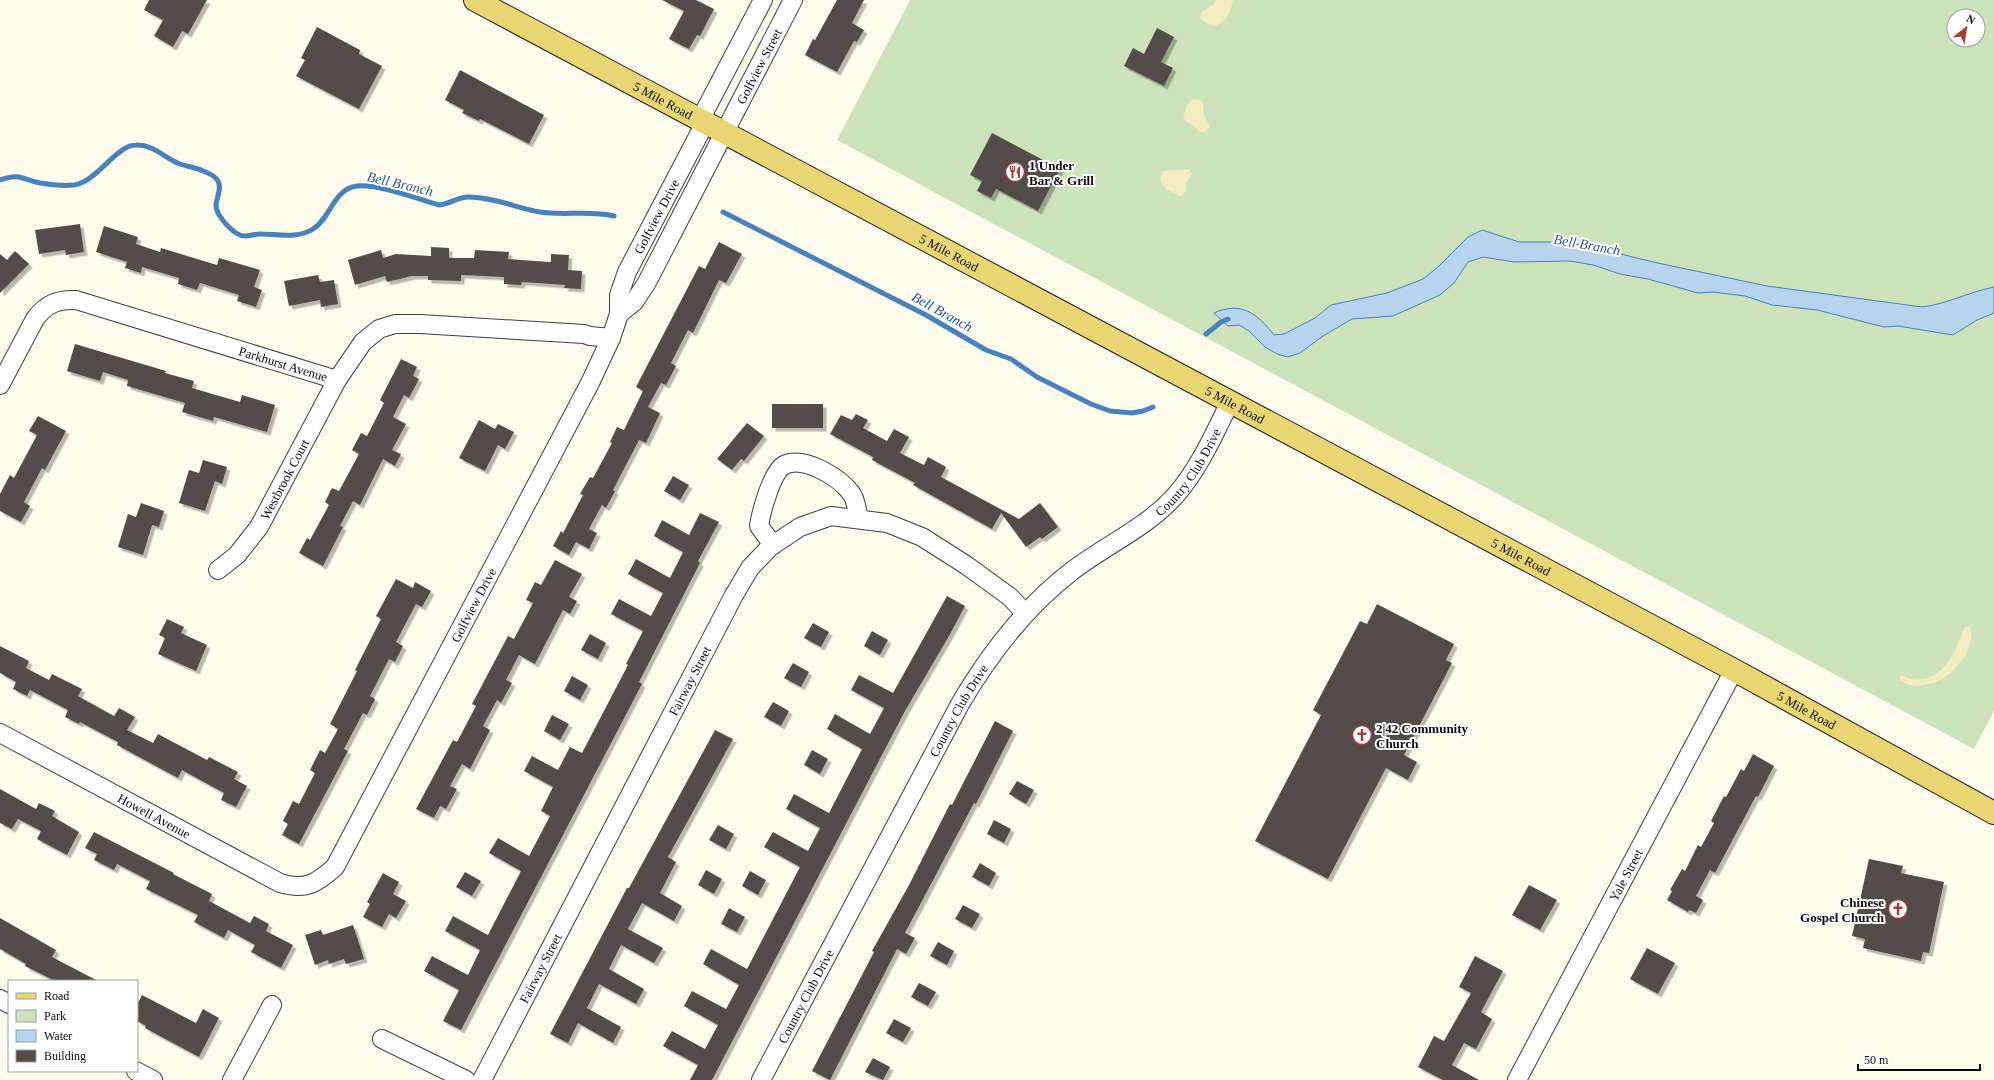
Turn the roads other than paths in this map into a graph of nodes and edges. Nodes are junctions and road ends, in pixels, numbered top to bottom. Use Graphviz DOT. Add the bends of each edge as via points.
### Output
graph roads {
  1 [pos="475,0"];
  2 [pos="763,0"];
  3 [pos="793,0"];
  4 [pos="710,125"];
  5 [pos="612,338"];
  6 [pos="337,380"];
  7 [pos="0,385"];
  8 [pos="1230,402"];
  9 [pos="859,519"];
  10 [pos="773,545"];
  11 [pos="218,570"];
  12 [pos="1025,613"];
  13 [pos="1734,670"];
  14 [pos="0,733"];
  15 [pos="1994,813"];
  16 [pos="311,885"];
  17 [pos="272,1005"];
  18 [pos="382,1038"];
  19 [pos="138,1072"];
  20 [pos="153,1080"];
  21 [pos="232,1080"];
  22 [pos="466,1080"];
  23 [pos="482,1080"];
  24 [pos="761,1080"];
  25 [pos="1517,1080"];
  1 -- 4 [label="main road, 5 Mile Road"];
  2 -- 4 [label="street"];
  3 -- 4 [label="street, Golfview Street"];
  4 -- 5 [label="street, Golfview Drive" via="646,284 634,302 619,314"];
  4 -- 8 [label="main road, 5 Mile Road"];
  5 -- 6 [label="street, Parkhurst Avenue" via="584,334 395,324 379,329 370,336"];
  5 -- 16 [label="street, Golfview Drive" via="335,867 320,881"];
  6 -- 7 [label="street, Parkhurst Avenue" via="76,300 62,299 41,310"];
  6 -- 11 [label="street, Westbrook Court" via="259,527 237,555"];
  8 -- 12 [label="street, Country Club Drive" via="1190,476 1164,508 1073,570"];
  8 -- 13 [label="main road, 5 Mile Road"];
  9 -- 10 [label="street, Fairway Street" via="831,516 800,527"];
  9 -- 10 [label="street" via="853,494 838,479 821,469 805,464 784,466 776,476 762,506 759,526"];
  9 -- 12 [label="street, Fairway Street" via="887,523 922,537 1010,597"];
  10 -- 23 [label="street, Fairway Street" via="750,568 734,595"];
  12 -- 24 [label="street, Country Club Drive" via="993,652 960,704"];
  13 -- 15 [label="main road, 5 Mile Road"];
  13 -- 25 [label="street, Yale Street"];
  14 -- 16 [label="street, Howell Avenue" via="280,883 291,886"];
  17 -- 21 [label="street"];
  18 -- 22 [label="street"];
  19 -- 20 [label="street"];
}
